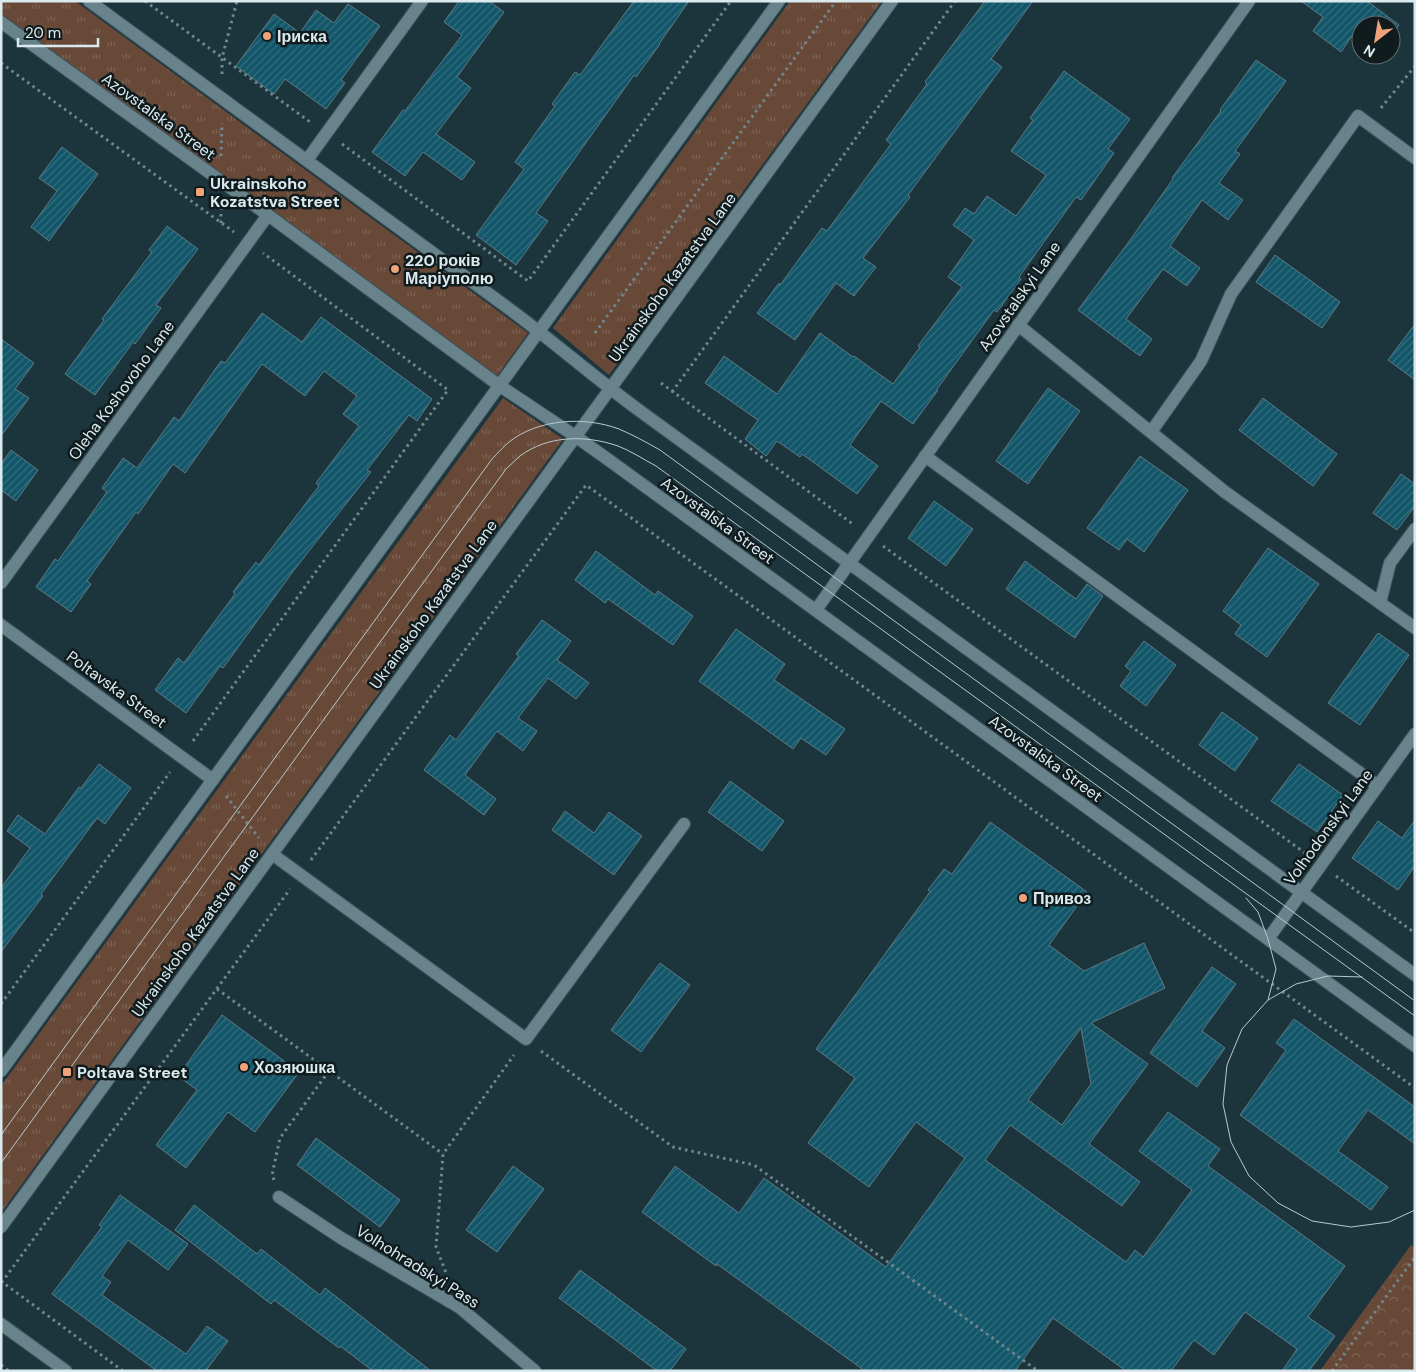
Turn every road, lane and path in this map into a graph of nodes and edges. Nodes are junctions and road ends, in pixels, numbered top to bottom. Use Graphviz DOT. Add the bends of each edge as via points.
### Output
graph roads {
  1 [pos="89,1"];
  2 [pos="145,1"];
  3 [pos="237,1"];
  4 [pos="422,1"];
  5 [pos="731,1"];
  6 [pos="779,1"];
  7 [pos="836,1"];
  8 [pos="892,1"];
  9 [pos="955,1"];
  10 [pos="1249,1"];
  11 [pos="1,22"];
  12 [pos="222,58"];
  13 [pos="1,63"];
  14 [pos="1415,66"];
  15 [pos="222,98"];
  16 [pos="1368,124"];
  17 [pos="327,134"];
  18 [pos="1415,158"];
  19 [pos="307,160"];
  20 [pos="221,181"];
  21 [pos="268,215"];
  22 [pos="221,222"];
  23 [pos="248,242"];
  24 [pos="1018,325"];
  25 [pos="540,331"];
  26 [pos="595,332"];
  27 [pos="661,384"];
  28 [pos="500,386"];
  29 [pos="610,389"];
  30 [pos="672,392"];
  31 [pos="1151,432"];
  32 [pos="576,436"];
  33 [pos="925,456"];
  34 [pos="586,485"];
  35 [pos="1415,529"];
  36 [pos="869,535"];
  37 [pos="849,563"];
  38 [pos="1,583"];
  39 [pos="1380,603"];
  40 [pos="816,610"];
  41 [pos="1,625"];
  42 [pos="1415,628"];
  43 [pos="1415,734"];
  44 [pos="181,756"];
  45 [pos="213,780"];
  46 [pos="1378,786"];
  47 [pos="684,824"];
  48 [pos="272,854"];
  49 [pos="1322,865"];
  50 [pos="1302,892"];
  51 [pos="1415,933"];
  52 [pos="1268,939"];
  53 [pos="1415,975"];
  54 [pos="217,989"];
  55 [pos="1,1004"];
  56 [pos="526,1039"];
  57 [pos="1415,1046"];
  58 [pos="1,1071"];
  59 [pos="330,1071"];
  60 [pos="1415,1088"];
  61 [pos="442,1154"];
  62 [pos="279,1197"];
  63 [pos="1,1226"];
  64 [pos="1415,1257"];
  65 [pos="1413,1264"];
  66 [pos="2,1282"];
  67 [pos="459,1307"];
  68 [pos="1,1324"];
  69 [pos="1,1365"];
  70 [pos="10,1371"];
  71 [pos="66,1371"];
  72 [pos="123,1371"];
  73 [pos="536,1371"];
  74 [pos="1038,1371"];
  75 [pos="1332,1371"];
  1 -- 15 [label="street"];
  2 -- 12 [label="path"];
  3 -- 12 [label="path"];
  4 -- 17 [label="street"];
  5 -- 17 [label="path" via="528,281"];
  6 -- 25 [label="street"];
  7 -- 26 [label="path"];
  8 -- 29 [label="street, Ukrainskoho Kazatstva Lane"];
  9 -- 30 [label="path"];
  10 -- 24 [label="street, Azovstalskyi Lane"];
  11 -- 20 [label="street, Azovstalska Street"];
  12 -- 15 [label="path"];
  12 -- 17 [label="path"];
  13 -- 22 [label="path"];
  14 -- 16 [label="path"];
  15 -- 19 [label="street"];
  15 -- 20 [label="path"];
  16 -- 18 [label="street"];
  16 -- 31 [label="street" via="1358,116 1231,294 1202,360"];
  17 -- 19 [label="street"];
  19 -- 25 [label="street"];
  20 -- 21 [label="street, Azovstalska Street"];
  20 -- 22 [label="path"];
  21 -- 23 [label="street, Oleha Koshovoho Lane"];
  21 -- 28 [label="street, Azovstalska Street"];
  22 -- 23 [label="path"];
  23 -- 38 [label="street, Oleha Koshovoho Lane"];
  23 -- 44 [label="path" via="448,390"];
  24 -- 31 [label="street"];
  24 -- 33 [label="street, Azovstalskyi Lane"];
  25 -- 28 [label="street"];
  25 -- 29 [label="street"];
  27 -- 30 [label="path"];
  28 -- 32 [label="street, Azovstalska Street"];
  28 -- 45 [label="street"];
  29 -- 32 [label="street, Ukrainskoho Kazatstva Lane"];
  29 -- 37 [label="street"];
  30 -- 36 [label="path"];
  31 -- 39 [label="street" via="1225,492"];
  32 -- 40 [label="street, Azovstalska Street"];
  32 -- 48 [label="street, Ukrainskoho Kazatstva Lane"];
  33 -- 36 [label="street, Azovstalskyi Lane"];
  33 -- 46 [label="street"];
  34 -- 60 [label="path"];
  35 -- 39 [label="street" via="1390,563"];
  36 -- 37 [label="street, Azovstalskyi Lane"];
  36 -- 49 [label="path"];
  37 -- 40 [label="street, Azovstalskyi Lane"];
  37 -- 50 [label="street"];
  39 -- 42 [label="street"];
  40 -- 52 [label="street, Azovstalska Street"];
  41 -- 44 [label="street, Poltavska Street"];
  43 -- 46 [label="street, Volhodonskyi Lane"];
  44 -- 45 [label="street, Poltavska Street"];
  44 -- 55 [label="path"];
  45 -- 48 [label="path"];
  45 -- 58 [label="street"];
  46 -- 49 [label="street, Volhodonskyi Lane"];
  47 -- 56 [label="street"];
  48 -- 56 [label="street"];
  48 -- 63 [label="street, Ukrainskoho Kazatstva Lane"];
  49 -- 50 [label="street, Volhodonskyi Lane"];
  49 -- 51 [label="path"];
  50 -- 52 [label="street, Volhodonskyi Lane"];
  50 -- 53 [label="street"];
  52 -- 57 [label="street, Azovstalska Street"];
  54 -- 59 [label="path"];
  56 -- 61 [label="path"];
  56 -- 74 [label="path" via="673,1147 754,1165"];
  59 -- 61 [label="path"];
  59 -- 62 [label="path" via="280,1138 272,1175"];
  61 -- 67 [label="path" via="436,1247"];
  62 -- 67 [label="street, Volhohradskyi Pass" via="341,1238"];
  64 -- 65 [label="path"];
  65 -- 75 [label="path"];
  66 -- 72 [label="path"];
  67 -- 73 [label="street, Volhohradskyi Pass"];
  68 -- 71 [label="street"];
  69 -- 70 [label="path"];
}
